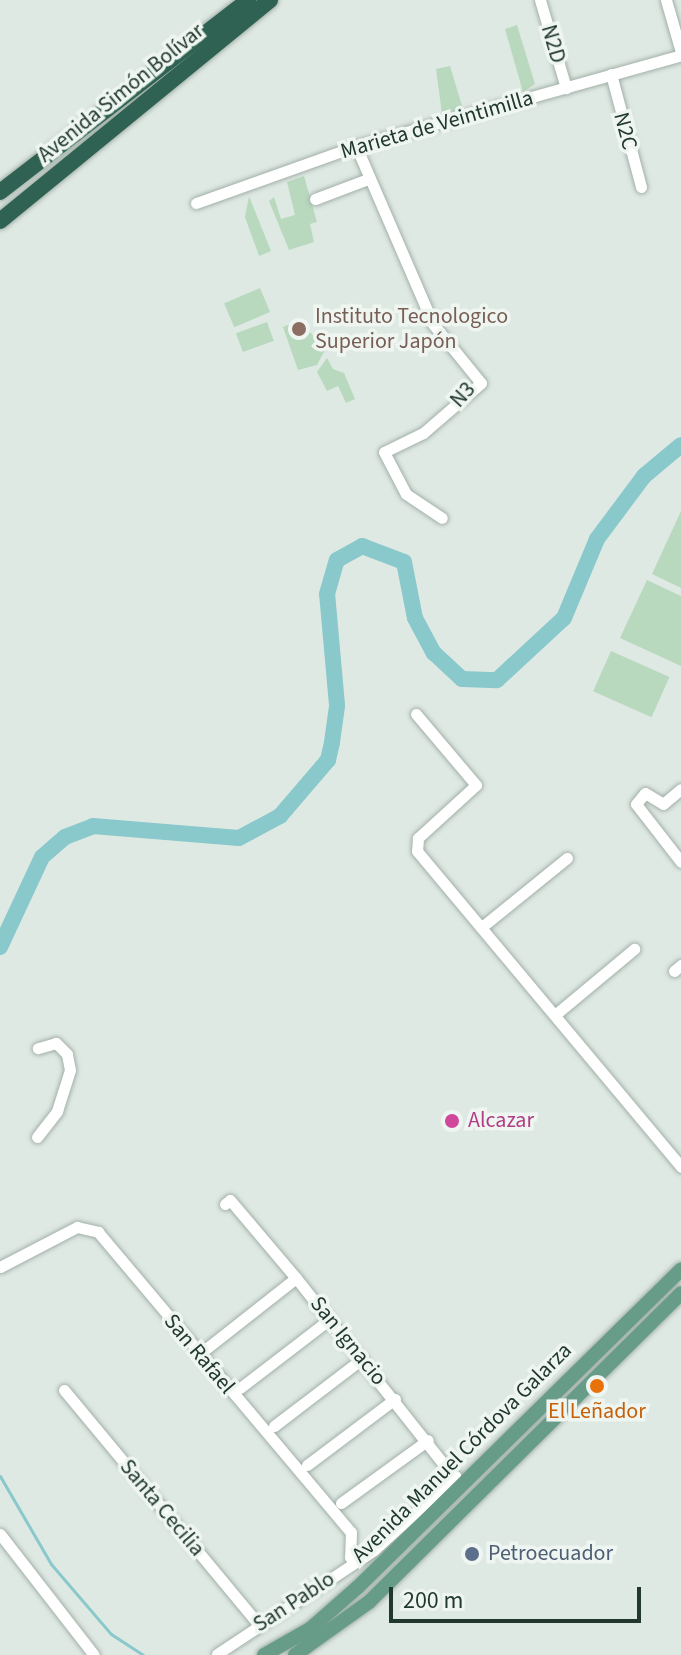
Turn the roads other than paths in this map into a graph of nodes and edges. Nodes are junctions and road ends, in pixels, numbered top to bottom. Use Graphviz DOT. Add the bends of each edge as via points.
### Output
graph roads {
  1 [pos="248,0"];
  2 [pos="270,0"];
  3 [pos="540,0"];
  4 [pos="666,0"];
  5 [pos="681,53"];
  6 [pos="611,74"];
  7 [pos="566,88"];
  8 [pos="356,146"];
  9 [pos="368,179"];
  10 [pos="641,187"];
  11 [pos="0,192"];
  12 [pos="315,199"];
  13 [pos="196,203"];
  14 [pos="0,221"];
  15 [pos="442,518"];
  16 [pos="416,714"];
  17 [pos="681,789"];
  18 [pos="636,804"];
  19 [pos="681,853"];
  20 [pos="567,858"];
  21 [pos="681,862"];
  22 [pos="483,926"];
  23 [pos="634,949"];
  24 [pos="556,1014"];
  25 [pos="38,1048"];
  26 [pos="37,1137"];
  27 [pos="681,1167"];
  28 [pos="228,1202"];
  29 [pos="0,1267"];
  30 [pos="681,1270"];
  31 [pos="296,1278"];
  32 [pos="681,1293"];
  33 [pos="330,1319"];
  34 [pos="207,1348"];
  35 [pos="362,1359"];
  36 [pos="240,1388"];
  37 [pos="64,1390"];
  38 [pos="395,1399"];
  39 [pos="274,1426"];
  40 [pos="428,1440"];
  41 [pos="307,1465"];
  42 [pos="458,1481"];
  43 [pos="341,1503"];
  44 [pos="415,1523"];
  45 [pos="0,1534"];
  46 [pos="434,1539"];
  47 [pos="355,1562"];
  48 [pos="259,1625"];
  49 [pos="217,1654"];
  50 [pos="94,1655"];
  51 [pos="264,1655"];
  52 [pos="295,1655"];
  1 -- 11 [label="highway, Avenida Simón Bolívar"];
  2 -- 14 [label="highway, Avenida Simón Bolívar"];
  3 -- 7 [label="street, N2D"];
  4 -- 5 [label="street"];
  5 -- 6 [label="street, Marieta de Veintimilla"];
  6 -- 7 [label="street, Marieta de Veintimilla"];
  6 -- 10 [label="street, N2C"];
  7 -- 8 [label="street, Marieta de Veintimilla"];
  8 -- 9 [label="street, N3"];
  8 -- 13 [label="street, Marieta de Veintimilla"];
  9 -- 12 [label="street"];
  9 -- 15 [label="street, N3" via="433,324 481,383 423,433 384,452 406,494"];
  16 -- 22 [label="street" via="476,785 418,838 417,851"];
  17 -- 18 [label="street" via="663,804 645,793"];
  18 -- 19 [label="street"];
  18 -- 21 [label="street"];
  20 -- 22 [label="street"];
  22 -- 24 [label="street"];
  23 -- 24 [label="street"];
  24 -- 27 [label="street"];
  25 -- 26 [label="street" via="56,1043 67,1054 70,1070 57,1111"];
  28 -- 31 [label="street, San Ignacio"];
  29 -- 47 [label="street, San Rafael" via="77,1227 98,1232 351,1532 350,1557"];
  30 -- 42 [label="main road, Avenida Manuel Córdova Galarza"];
  31 -- 33 [label="street, San Ignacio"];
  31 -- 34 [label="street"];
  32 -- 46 [label="main road, Avenida Manuel Córdova Galarza"];
  33 -- 35 [label="street, San Ignacio"];
  33 -- 36 [label="street"];
  35 -- 38 [label="street, San Ignacio"];
  35 -- 39 [label="street"];
  37 -- 48 [label="street, Santa Cecilia"];
  38 -- 40 [label="street, San Ignacio"];
  38 -- 41 [label="street"];
  40 -- 42 [label="street, San Ignacio"];
  40 -- 43 [label="street"];
  42 -- 44 [label="main road, Avenida Manuel Córdova Galarza"];
  44 -- 46 [label="main road"];
  44 -- 47 [label="street, San Pablo"];
  44 -- 51 [label="main road, Avenida Manuel Córdova Galarza" via="310,1629"];
  45 -- 50 [label="street"];
  46 -- 52 [label="main road, Avenida Manuel Córdova Galarza" via="369,1602"];
  47 -- 48 [label="street, San Pablo"];
  48 -- 49 [label="street, San Pablo"];
}
